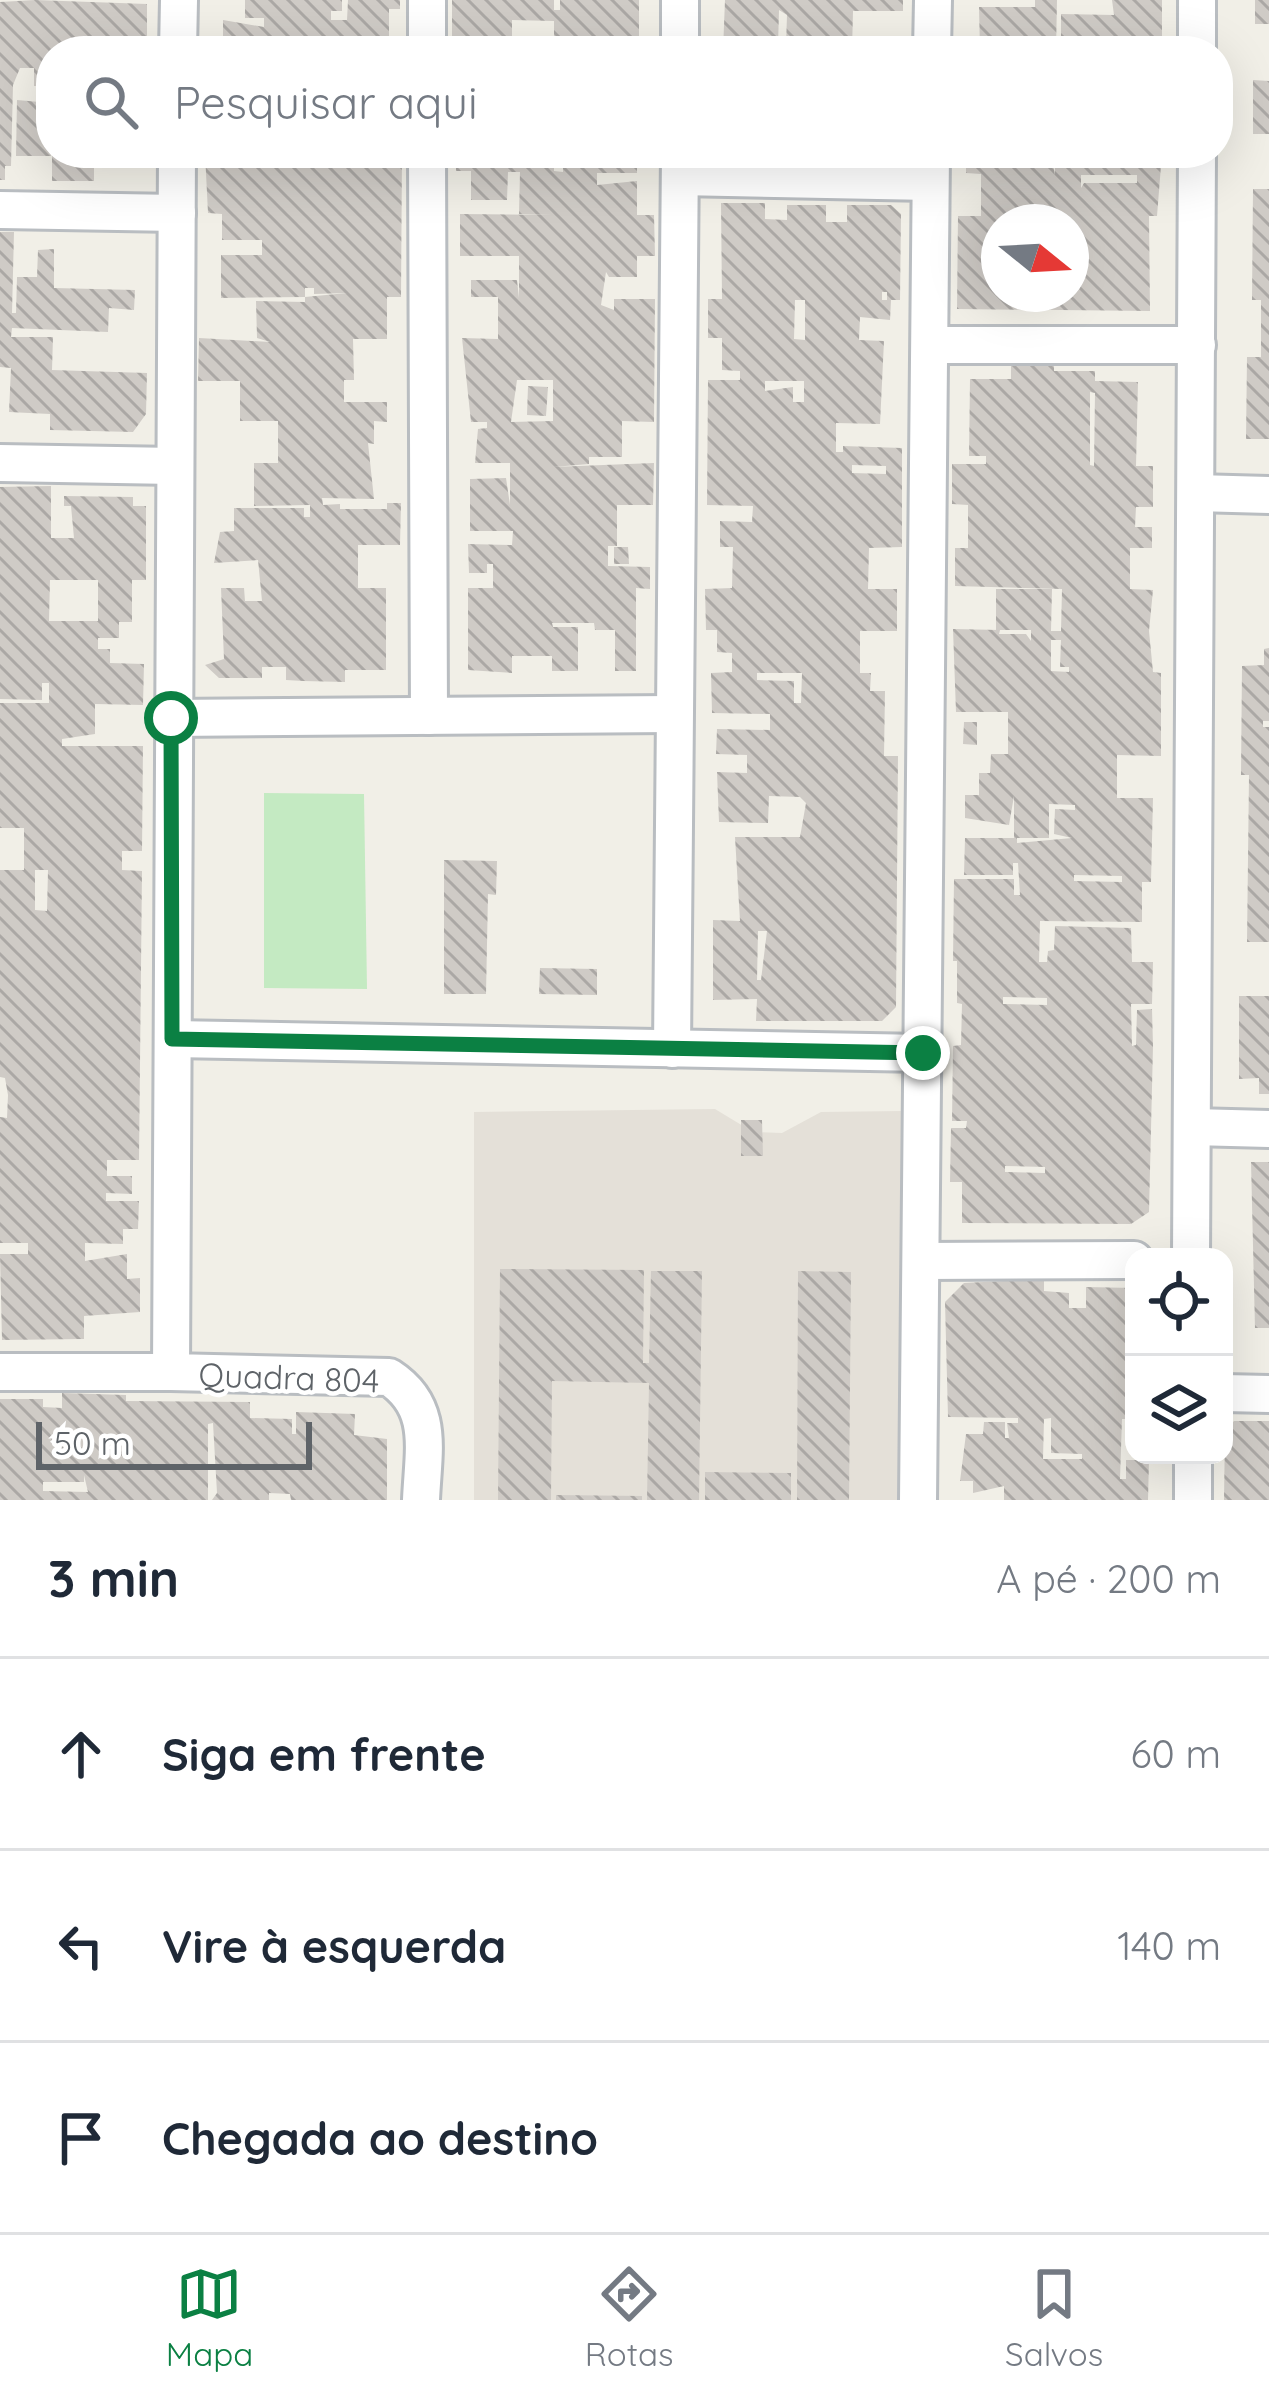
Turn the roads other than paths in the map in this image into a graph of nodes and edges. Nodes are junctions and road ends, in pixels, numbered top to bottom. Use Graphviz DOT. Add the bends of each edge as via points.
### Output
graph roads {
  1 [pos="179,0"];
  2 [pos="427,0"];
  3 [pos="680,0"];
  4 [pos="933,0"];
  5 [pos="1197,0"];
  6 [pos="178,36"];
  7 [pos="427,36"];
  8 [pos="680,36"];
  9 [pos="932,36"];
  10 [pos="1197,36"];
  11 [pos="177,168"];
  12 [pos="427,168"];
  13 [pos="680,168"];
  14 [pos="930,168"];
  15 [pos="1197,168"];
  16 [pos="0,210"];
  17 [pos="177,213"];
  18 [pos="930,345"];
  19 [pos="1196,345"];
  20 [pos="0,463"];
  21 [pos="175,466"];
  22 [pos="1196,493"];
  23 [pos="1269,495"];
  24 [pos="672,714"];
  25 [pos="429,716"];
  26 [pos="171,718"];
  27 [pos="172,1039"];
  28 [pos="671,1049"];
  29 [pos="923,1053"];
  30 [pos="1192,1127"];
  31 [pos="1269,1129"];
  32 [pos="1191,1248"];
  33 [pos="1125,1260"];
  34 [pos="923,1261"];
  35 [pos="0,1372"];
  36 [pos="171,1372"];
  37 [pos="1233,1393"];
  38 [pos="1269,1394"];
  39 [pos="1193,1464"];
  40 [pos="422,1500"];
  41 [pos="918,1500"];
  42 [pos="1193,1500"];
  1 -- 6 [label="street"];
  2 -- 7 [label="street"];
  3 -- 8 [label="street"];
  4 -- 9 [label="street"];
  5 -- 10 [label="street"];
  11 -- 17 [label="street, Quadra 804"];
  12 -- 25 [label="street"];
  13 -- 24 [label="street"];
  14 -- 18 [label="street"];
  15 -- 19 [label="street"];
  16 -- 17 [label="street"];
  17 -- 21 [label="street, Quadra 804"];
  18 -- 19 [label="street"];
  18 -- 29 [label="street"];
  19 -- 22 [label="street"];
  20 -- 21 [label="street"];
  21 -- 26 [label="street, Quadra 804"];
  22 -- 23 [label="street"];
  22 -- 30 [label="street"];
  24 -- 25 [label="street"];
  24 -- 28 [label="street"];
  25 -- 26 [label="street"];
  26 -- 27 [label="street, Quadra 804"];
  27 -- 28 [label="street"];
  27 -- 36 [label="street, Quadra 804"];
  28 -- 29 [label="street"];
  29 -- 34 [label="street"];
  30 -- 31 [label="street"];
  30 -- 32 [label="street"];
  33 -- 34 [label="street"];
  34 -- 41 [label="street"];
  35 -- 36 [label="street"];
  36 -- 40 [label="street, Quadra 804" via="389,1377 424,1416"];
  37 -- 38 [label="street"];
  39 -- 42 [label="street"];
}
